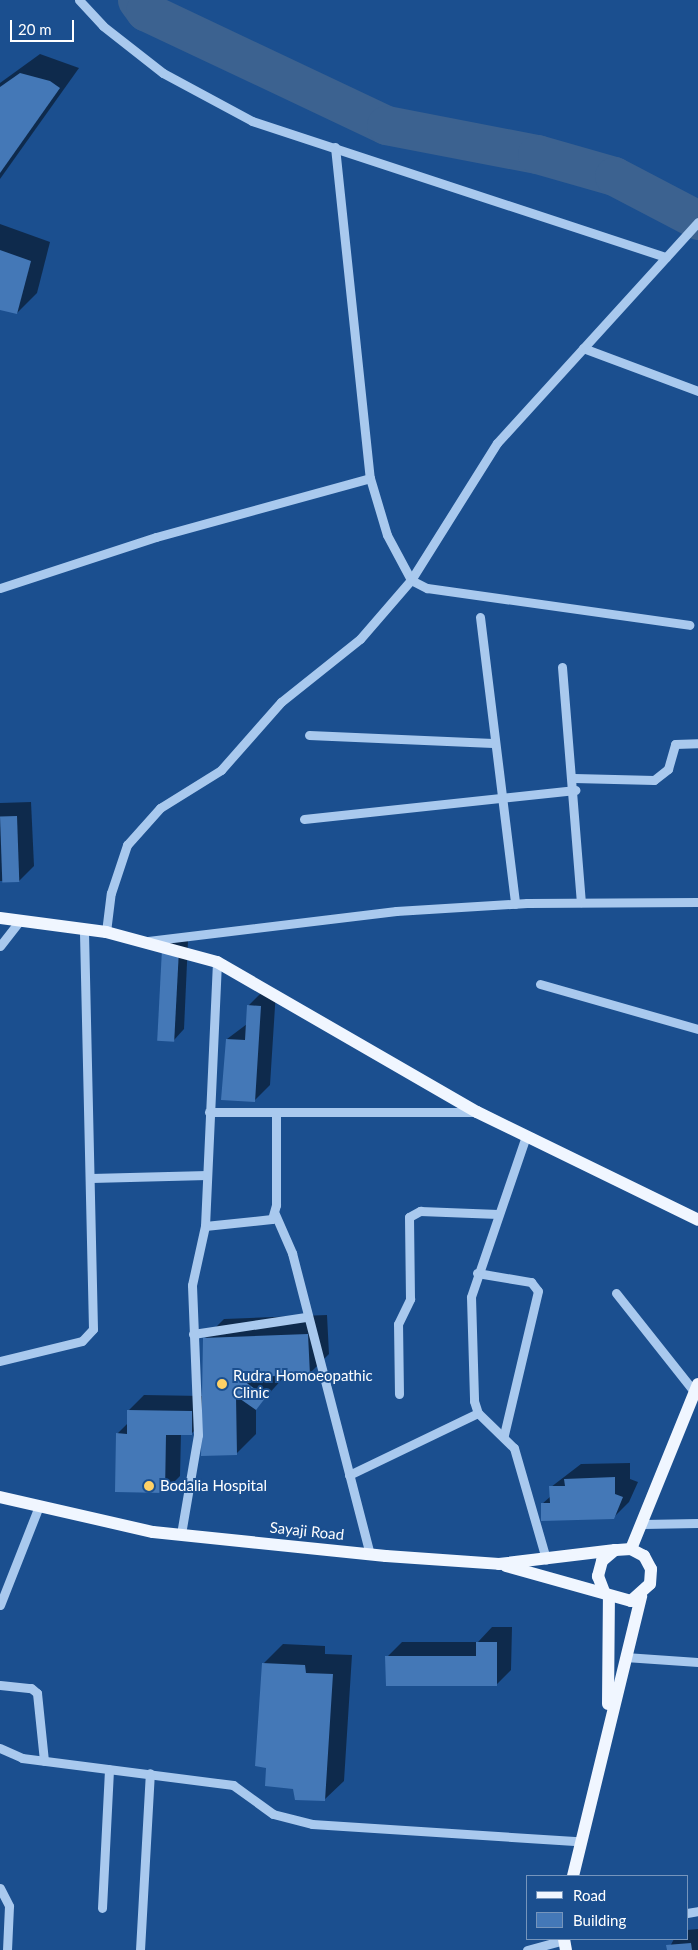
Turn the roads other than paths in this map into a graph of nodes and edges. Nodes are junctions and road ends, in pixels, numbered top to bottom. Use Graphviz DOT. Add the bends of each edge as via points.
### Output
graph roads {
  1 [pos="79,0"];
  2 [pos="335,148"];
  3 [pos="698,222"];
  4 [pos="666,257"];
  5 [pos="583,348"];
  6 [pos="698,391"];
  7 [pos="370,478"];
  8 [pos="411,580"];
  9 [pos="0,588"];
  10 [pos="480,617"];
  11 [pos="689,625"];
  12 [pos="562,667"];
  13 [pos="309,735"];
  14 [pos="493,743"];
  15 [pos="698,743"];
  16 [pos="574,778"];
  17 [pos="574,790"];
  18 [pos="501,798"];
  19 [pos="304,819"];
  20 [pos="581,902"];
  21 [pos="698,902"];
  22 [pos="515,904"];
  23 [pos="0,918"];
  24 [pos="19,922"];
  25 [pos="84,930"];
  26 [pos="106,932"];
  27 [pos="143,942"];
  28 [pos="0,946"];
  29 [pos="217,962"];
  30 [pos="540,984"];
  31 [pos="698,1029"];
  32 [pos="209,1112"];
  33 [pos="276,1112"];
  34 [pos="476,1112"];
  35 [pos="526,1136"];
  36 [pos="207,1175"];
  37 [pos="91,1178"];
  38 [pos="275,1214"];
  39 [pos="498,1214"];
  40 [pos="698,1220"];
  41 [pos="205,1226"];
  42 [pos="477,1273"];
  43 [pos="616,1292"];
  44 [pos="306,1317"];
  45 [pos="193,1334"];
  46 [pos="0,1362"];
  47 [pos="697,1389"];
  48 [pos="399,1394"];
  49 [pos="478,1413"];
  50 [pos="504,1435"];
  51 [pos="348,1475"];
  52 [pos="0,1497"];
  53 [pos="39,1506"];
  54 [pos="698,1523"];
  55 [pos="643,1524"];
  56 [pos="181,1534"];
  57 [pos="631,1549"];
  58 [pos="615,1550"];
  59 [pos="370,1554"];
  60 [pos="546,1559"];
  61 [pos="499,1564"];
  62 [pos="606,1594"];
  63 [pos="641,1596"];
  64 [pos="0,1605"];
  65 [pos="625,1657"];
  66 [pos="698,1662"];
  67 [pos="0,1685"];
  68 [pos="607,1724"];
  69 [pos="0,1748"];
  70 [pos="44,1761"];
  71 [pos="109,1769"];
  72 [pos="150,1774"];
  73 [pos="578,1841"];
  74 [pos="573,1875"];
  75 [pos="0,1888"];
  76 [pos="102,1908"];
  77 [pos="565,1943"];
  78 [pos="7,1950"];
  79 [pos="140,1950"];
  80 [pos="527,1950"];
  1 -- 2 [label="street" via="103,26 163,73 252,121"];
  2 -- 4 [label="street"];
  2 -- 7 [label="street"];
  3 -- 4 [label="street"];
  4 -- 5 [label="street"];
  5 -- 6 [label="street"];
  5 -- 8 [label="street" via="497,443"];
  7 -- 8 [label="street" via="387,535"];
  7 -- 9 [label="street" via="156,537"];
  8 -- 11 [label="street" via="427,588"];
  8 -- 26 [label="street" via="360,639 281,702 221,770 160,808 127,845 111,893"];
  10 -- 14 [label="street"];
  12 -- 16 [label="street"];
  13 -- 14 [label="street"];
  14 -- 18 [label="street"];
  15 -- 16 [label="street" via="675,744 668,769 654,780"];
  16 -- 17 [label="street"];
  17 -- 18 [label="street"];
  17 -- 20 [label="street"];
  18 -- 19 [label="street"];
  18 -- 22 [label="street"];
  20 -- 21 [label="street"];
  20 -- 22 [label="street"];
  22 -- 27 [label="street" via="396,911"];
  23 -- 24 [label="main road"];
  24 -- 25 [label="main road"];
  24 -- 28 [label="street"];
  25 -- 26 [label="main road"];
  25 -- 37 [label="street"];
  26 -- 27 [label="main road"];
  27 -- 29 [label="main road"];
  29 -- 32 [label="street"];
  29 -- 34 [label="main road"];
  30 -- 31 [label="street"];
  32 -- 33 [label="street"];
  32 -- 36 [label="street"];
  33 -- 34 [label="street"];
  33 -- 38 [label="street"];
  34 -- 35 [label="main road"];
  35 -- 39 [label="street"];
  35 -- 40 [label="main road"];
  36 -- 37 [label="street"];
  36 -- 41 [label="street"];
  37 -- 46 [label="street" via="94,1329 82,1341"];
  38 -- 41 [label="street" via="265,1221"];
  38 -- 44 [label="street" via="292,1253"];
  39 -- 42 [label="street"];
  39 -- 48 [label="street" via="420,1211 409,1216 410,1299 398,1324"];
  41 -- 45 [label="street" via="192,1285"];
  42 -- 49 [label="street" via="471,1316"];
  42 -- 50 [label="street" via="531,1282 538,1291"];
  43 -- 47 [label="street"];
  44 -- 45 [label="street"];
  44 -- 51 [label="street"];
  45 -- 56 [label="street" via="198,1435"];
  47 -- 55 [label="main road"];
  49 -- 50 [label="street"];
  49 -- 51 [label="street"];
  50 -- 60 [label="street" via="521,1465"];
  51 -- 59 [label="street"];
  52 -- 53 [label="main road, Sayaji Road"];
  53 -- 56 [label="main road, Sayaji Road" via="153,1532"];
  53 -- 64 [label="street"];
  54 -- 55 [label="street"];
  55 -- 57 [label="main road"];
  56 -- 59 [label="main road, Sayaji Road"];
  57 -- 58 [label="main road"];
  57 -- 63 [label="main road" via="644,1556 651,1569 650,1584"];
  58 -- 60 [label="main road, Sayaji Road"];
  58 -- 62 [label="main road" via="602,1560 598,1576"];
  59 -- 61 [label="main road, Sayaji Road"];
  60 -- 61 [label="main road, Sayaji Road"];
  61 -- 62 [label="main road"];
  62 -- 63 [label="main road" via="619,1601"];
  62 -- 68 [label="main road"];
  63 -- 65 [label="main road"];
  65 -- 66 [label="street"];
  65 -- 68 [label="main road"];
  67 -- 70 [label="street" via="31,1688 37,1693"];
  68 -- 73 [label="main road"];
  69 -- 70 [label="street" via="22,1758"];
  70 -- 71 [label="street"];
  71 -- 72 [label="street"];
  71 -- 76 [label="street"];
  72 -- 73 [label="street" via="233,1785 273,1814 312,1824"];
  72 -- 79 [label="street"];
  73 -- 74 [label="main road"];
  75 -- 78 [label="street" via="9,1906"];
  77 -- 80 [label="street"];
}
